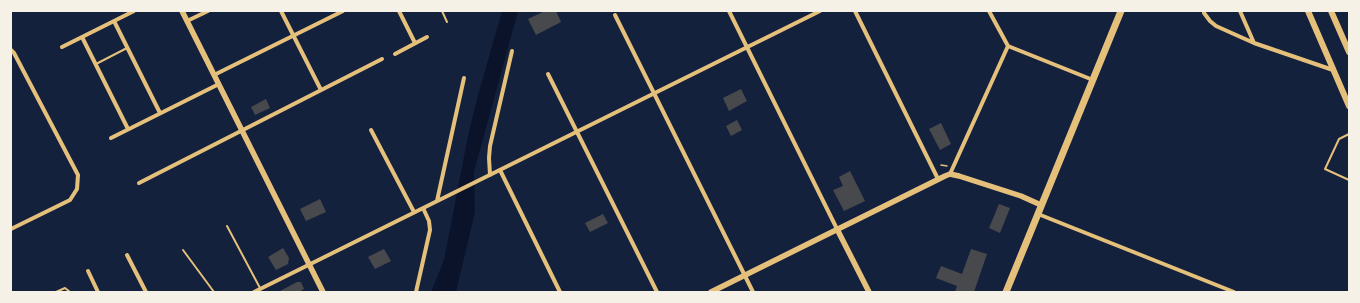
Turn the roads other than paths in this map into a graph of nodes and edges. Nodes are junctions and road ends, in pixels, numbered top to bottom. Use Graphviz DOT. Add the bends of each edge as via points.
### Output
graph roads {
  1 [pos="134,11"];
  2 [pos="182,11"];
  3 [pos="208,11"];
  4 [pos="281,11"];
  5 [pos="343,11"];
  6 [pos="400,11"];
  7 [pos="442,11"];
  8 [pos="729,11"];
  9 [pos="820,11"];
  10 [pos="855,11"];
  11 [pos="989,11"];
  12 [pos="1121,11"];
  13 [pos="1204,11"];
  14 [pos="1240,11"];
  15 [pos="1308,11"];
  16 [pos="1331,11"];
  17 [pos="615,15"];
  18 [pos="114,21"];
  19 [pos="187,21"];
  20 [pos="447,22"];
  21 [pos="293,36"];
  22 [pos="82,37"];
  23 [pos="427,37"];
  24 [pos="1254,42"];
  25 [pos="416,43"];
  26 [pos="1008,46"];
  27 [pos="62,47"];
  28 [pos="747,47"];
  29 [pos="127,48"];
  30 [pos="11,50"];
  31 [pos="512,51"];
  32 [pos="1349,52"];
  33 [pos="395,54"];
  34 [pos="382,59"];
  35 [pos="95,64"];
  36 [pos="1333,70"];
  37 [pos="548,74"];
  38 [pos="214,75"];
  39 [pos="464,78"];
  40 [pos="1093,80"];
  41 [pos="219,84"];
  42 [pos="321,90"];
  43 [pos="654,93"];
  44 [pos="1349,106"];
  45 [pos="160,113"];
  46 [pos="128,130"];
  47 [pos="242,130"];
  48 [pos="371,130"];
  49 [pos="576,132"];
  50 [pos="1349,134"];
  51 [pos="111,138"];
  52 [pos="500,170"];
  53 [pos="950,174"];
  54 [pos="490,175"];
  55 [pos="938,179"];
  56 [pos="1349,180"];
  57 [pos="139,183"];
  58 [pos="437,201"];
  59 [pos="1042,205"];
  60 [pos="423,208"];
  61 [pos="414,212"];
  62 [pos="1038,214"];
  63 [pos="227,226"];
  64 [pos="838,229"];
  65 [pos="11,230"];
  66 [pos="183,250"];
  67 [pos="127,256"];
  68 [pos="309,264"];
  69 [pos="88,271"];
  70 [pos="745,275"];
  71 [pos="260,289"];
  72 [pos="56,292"];
  73 [pos="70,292"];
  74 [pos="98,292"];
  75 [pos="146,292"];
  76 [pos="214,292"];
  77 [pos="254,292"];
  78 [pos="323,292"];
  79 [pos="416,292"];
  80 [pos="560,292"];
  81 [pos="657,292"];
  82 [pos="711,292"];
  83 [pos="753,292"];
  84 [pos="869,292"];
  85 [pos="1007,292"];
  86 [pos="1234,292"];
  1 -- 18 [label="street"];
  2 -- 19 [label="street"];
  3 -- 19 [label="street"];
  4 -- 21 [label="street"];
  5 -- 21 [label="street"];
  6 -- 25 [label="street"];
  7 -- 20 [label="lane"];
  8 -- 28 [label="street"];
  9 -- 28 [label="street"];
  10 -- 55 [label="street"];
  11 -- 26 [label="street"];
  12 -- 40 [label="main road"];
  13 -- 24 [label="street" via="1216,26"];
  14 -- 24 [label="street"];
  15 -- 36 [label="main road"];
  16 -- 32 [label="main road"];
  17 -- 43 [label="street"];
  18 -- 22 [label="street"];
  18 -- 29 [label="street"];
  19 -- 38 [label="street"];
  21 -- 38 [label="street"];
  21 -- 42 [label="street"];
  22 -- 27 [label="street"];
  22 -- 35 [label="street"];
  23 -- 25 [label="street"];
  24 -- 36 [label="street"];
  25 -- 33 [label="street"];
  26 -- 40 [label="street"];
  26 -- 53 [label="street"];
  28 -- 43 [label="street"];
  28 -- 64 [label="street"];
  29 -- 35 [label="lane"];
  29 -- 45 [label="street"];
  30 -- 65 [label="street" via="78,175 78,189 70,200"];
  31 -- 54 [label="street" via="490,146"];
  34 -- 42 [label="street"];
  35 -- 46 [label="street"];
  36 -- 44 [label="main road"];
  37 -- 49 [label="street"];
  38 -- 41 [label="street"];
  39 -- 58 [label="street"];
  40 -- 59 [label="main road"];
  41 -- 45 [label="street"];
  41 -- 47 [label="street"];
  42 -- 47 [label="street"];
  43 -- 49 [label="street"];
  43 -- 70 [label="street"];
  45 -- 46 [label="street"];
  46 -- 51 [label="street"];
  47 -- 57 [label="street"];
  47 -- 68 [label="street"];
  48 -- 61 [label="street"];
  49 -- 52 [label="street"];
  49 -- 81 [label="street"];
  50 -- 56 [label="lane" via="1339,139 1325,169"];
  52 -- 54 [label="street"];
  52 -- 80 [label="street"];
  53 -- 55 [label="street"];
  53 -- 59 [label="street"];
  54 -- 58 [label="street"];
  55 -- 64 [label="street"];
  58 -- 60 [label="street"];
  59 -- 62 [label="main road"];
  60 -- 61 [label="street"];
  60 -- 79 [label="street" via="430,230"];
  61 -- 68 [label="street"];
  62 -- 85 [label="main road"];
  62 -- 86 [label="street"];
  63 -- 71 [label="lane"];
  64 -- 70 [label="street"];
  64 -- 84 [label="street"];
  66 -- 76 [label="lane"];
  67 -- 75 [label="street"];
  68 -- 71 [label="street"];
  68 -- 78 [label="street"];
  69 -- 74 [label="street"];
  70 -- 82 [label="street"];
  70 -- 83 [label="street"];
  71 -- 77 [label="street"];
  72 -- 73 [label="lane" via="64,288"];
}
